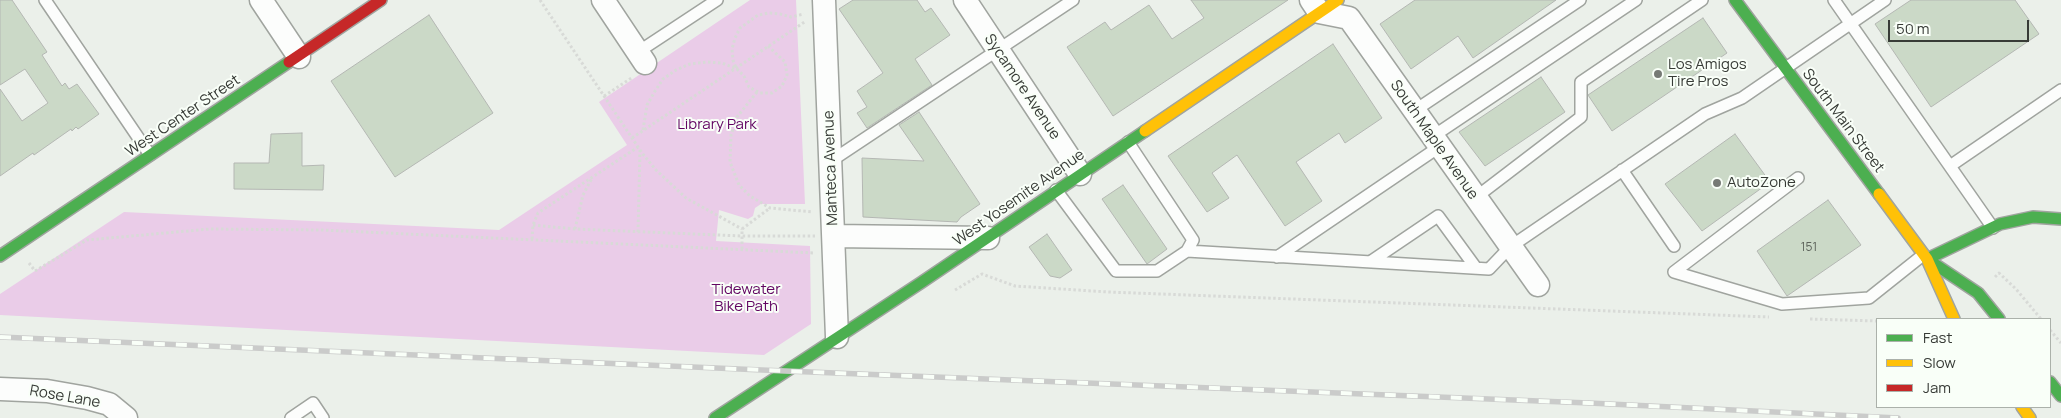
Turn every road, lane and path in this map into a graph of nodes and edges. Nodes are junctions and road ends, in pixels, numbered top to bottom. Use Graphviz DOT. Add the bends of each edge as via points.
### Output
graph roads {
  1 [pos="45,0"];
  2 [pos="261,0"];
  3 [pos="382,0"];
  4 [pos="540,0"];
  5 [pos="603,0"];
  6 [pos="717,0"];
  7 [pos="1072,0"];
  8 [pos="1338,0"];
  9 [pos="1580,0"];
  10 [pos="1636,0"];
  11 [pos="1702,0"];
  12 [pos="1735,0"];
  13 [pos="1834,0"];
  14 [pos="1885,0"];
  15 [pos="967,1"];
  16 [pos="824,4"];
  17 [pos="1315,6"];
  18 [pos="1851,24"];
  19 [pos="768,46"];
  20 [pos="998,50"];
  21 [pos="299,57"];
  22 [pos="642,58"];
  23 [pos="736,68"];
  24 [pos="1785,69"];
  25 [pos="2061,90"];
  26 [pos="757,92"];
  27 [pos="604,96"];
  28 [pos="1414,111"];
  29 [pos="643,130"];
  30 [pos="632,138"];
  31 [pos="1127,142"];
  32 [pos="1436,142"];
  33 [pos="639,149"];
  34 [pos="150,155"];
  35 [pos="831,161"];
  36 [pos="1950,166"];
  37 [pos="1622,170"];
  38 [pos="1080,174"];
  39 [pos="592,178"];
  40 [pos="1798,178"];
  41 [pos="1056,190"];
  42 [pos="1475,198"];
  43 [pos="770,208"];
  44 [pos="2061,219"];
  45 [pos="533,225"];
  46 [pos="834,225"];
  47 [pos="1993,228"];
  48 [pos="575,229"];
  49 [pos="742,229"];
  50 [pos="638,232"];
  51 [pos="742,236"];
  52 [pos="988,238"];
  53 [pos="532,240"];
  54 [pos="1510,246"];
  55 [pos="1674,246"];
  56 [pos="742,249"];
  57 [pos="1187,251"];
  58 [pos="1,254"];
  59 [pos="1278,257"];
  60 [pos="1925,257"];
  61 [pos="1370,262"];
  62 [pos="1476,268"];
  63 [pos="1538,285"];
  64 [pos="1954,318"];
  65 [pos="1998,318"];
  66 [pos="2051,331"];
  67 [pos="837,337"];
  68 [pos="2061,343"];
  69 [pos="2051,383"];
  70 [pos="0,389"];
  71 [pos="2061,396"];
  72 [pos="722,416"];
  73 [pos="126,418"];
  74 [pos="291,418"];
  75 [pos="323,418"];
  1 -- 34 [label="lane"];
  2 -- 21 [label="street"];
  3 -- 21 [label="main road, West Center Street"];
  4 -- 27 [label="path"];
  5 -- 22 [label="street"];
  6 -- 22 [label="lane"];
  7 -- 20 [label="lane"];
  8 -- 17 [label="main road, West Yosemite Avenue"];
  9 -- 28 [label="lane"];
  10 -- 32 [label="lane"];
  11 -- 42 [label="lane" via="1580,82 1581,117"];
  12 -- 24 [label="main road, South Main Street"];
  13 -- 18 [label="lane"];
  14 -- 18 [label="lane"];
  15 -- 20 [label="street, Sycamore Avenue"];
  16 -- 19 [label="path"];
  16 -- 23 [label="path" via="791,18 769,13 748,20 740,28 732,49"];
  16 -- 35 [label="street, Manteca Avenue"];
  17 -- 28 [label="street, South Maple Avenue" via="1349,18"];
  17 -- 31 [label="main road, West Yosemite Avenue"];
  18 -- 24 [label="lane"];
  18 -- 36 [label="lane"];
  19 -- 23 [label="path"];
  19 -- 26 [label="path" via="785,62 787,75 782,86 772,93"];
  20 -- 35 [label="lane"];
  20 -- 38 [label="street, Sycamore Avenue"];
  21 -- 34 [label="main road, West Center Street"];
  22 -- 27 [label="path" via="632,78"];
  23 -- 26 [label="path" via="749,87"];
  23 -- 29 [label="path"];
  23 -- 29 [label="path" via="707,62 676,70 654,91 647,105"];
  24 -- 37 [label="lane" via="1742,98 1705,114"];
  24 -- 60 [label="main road, South Main Street"];
  25 -- 36 [label="lane"];
  26 -- 43 [label="path" via="737,118 731,135 730,162 739,184 750,196"];
  27 -- 30 [label="path"];
  28 -- 32 [label="street, South Maple Avenue"];
  29 -- 30 [label="path"];
  30 -- 33 [label="path"];
  31 -- 38 [label="main road, West Yosemite Avenue"];
  31 -- 57 [label="lane" via="1193,240"];
  32 -- 42 [label="street, South Maple Avenue"];
  32 -- 59 [label="lane"];
  33 -- 39 [label="path"];
  33 -- 49 [label="path" via="679,192"];
  33 -- 50 [label="path"];
  34 -- 58 [label="main road, West Center Street"];
  35 -- 46 [label="street, Manteca Avenue"];
  36 -- 47 [label="lane"];
  37 -- 54 [label="lane"];
  37 -- 55 [label="lane"];
  38 -- 41 [label="main road, West Yosemite Avenue"];
  39 -- 45 [label="path" via="538,213"];
  39 -- 48 [label="path" via="583,195"];
  40 -- 60 [label="lane" via="1674,272 1782,304 1869,298"];
  41 -- 52 [label="main road, West Yosemite Avenue"];
  41 -- 57 [label="lane" via="1116,271 1157,272"];
  42 -- 54 [label="street, South Maple Avenue"];
  43 -- 46 [label="path"];
  43 -- 49 [label="path"];
  44 -- 47 [label="main road" via="2033,217"];
  45 -- 48 [label="path"];
  45 -- 53 [label="path"];
  46 -- 51 [label="path"];
  46 -- 52 [label="street"];
  46 -- 67 [label="street, Manteca Avenue"];
  47 -- 60 [label="main road"];
  48 -- 50 [label="path"];
  49 -- 51 [label="path"];
  50 -- 51 [label="path"];
  51 -- 56 [label="path"];
  52 -- 67 [label="main road, West Yosemite Avenue"];
  54 -- 62 [label="lane" via="1489,269"];
  54 -- 63 [label="street, South Maple Avenue"];
  57 -- 59 [label="lane"];
  59 -- 61 [label="lane"];
  60 -- 64 [label="main road, South Main Street"];
  60 -- 65 [label="main road, South Main Street" via="1978,293"];
  61 -- 62 [label="lane"];
  61 -- 62 [label="lane" via="1438,216"];
  66 -- 68 [label="path"];
  67 -- 72 [label="main road, West Yosemite Avenue"];
  69 -- 71 [label="main road"];
  70 -- 73 [label="street, Rose Lane" via="47,391 87,398 109,404"];
  74 -- 75 [label="lane" via="313,403"];
}
